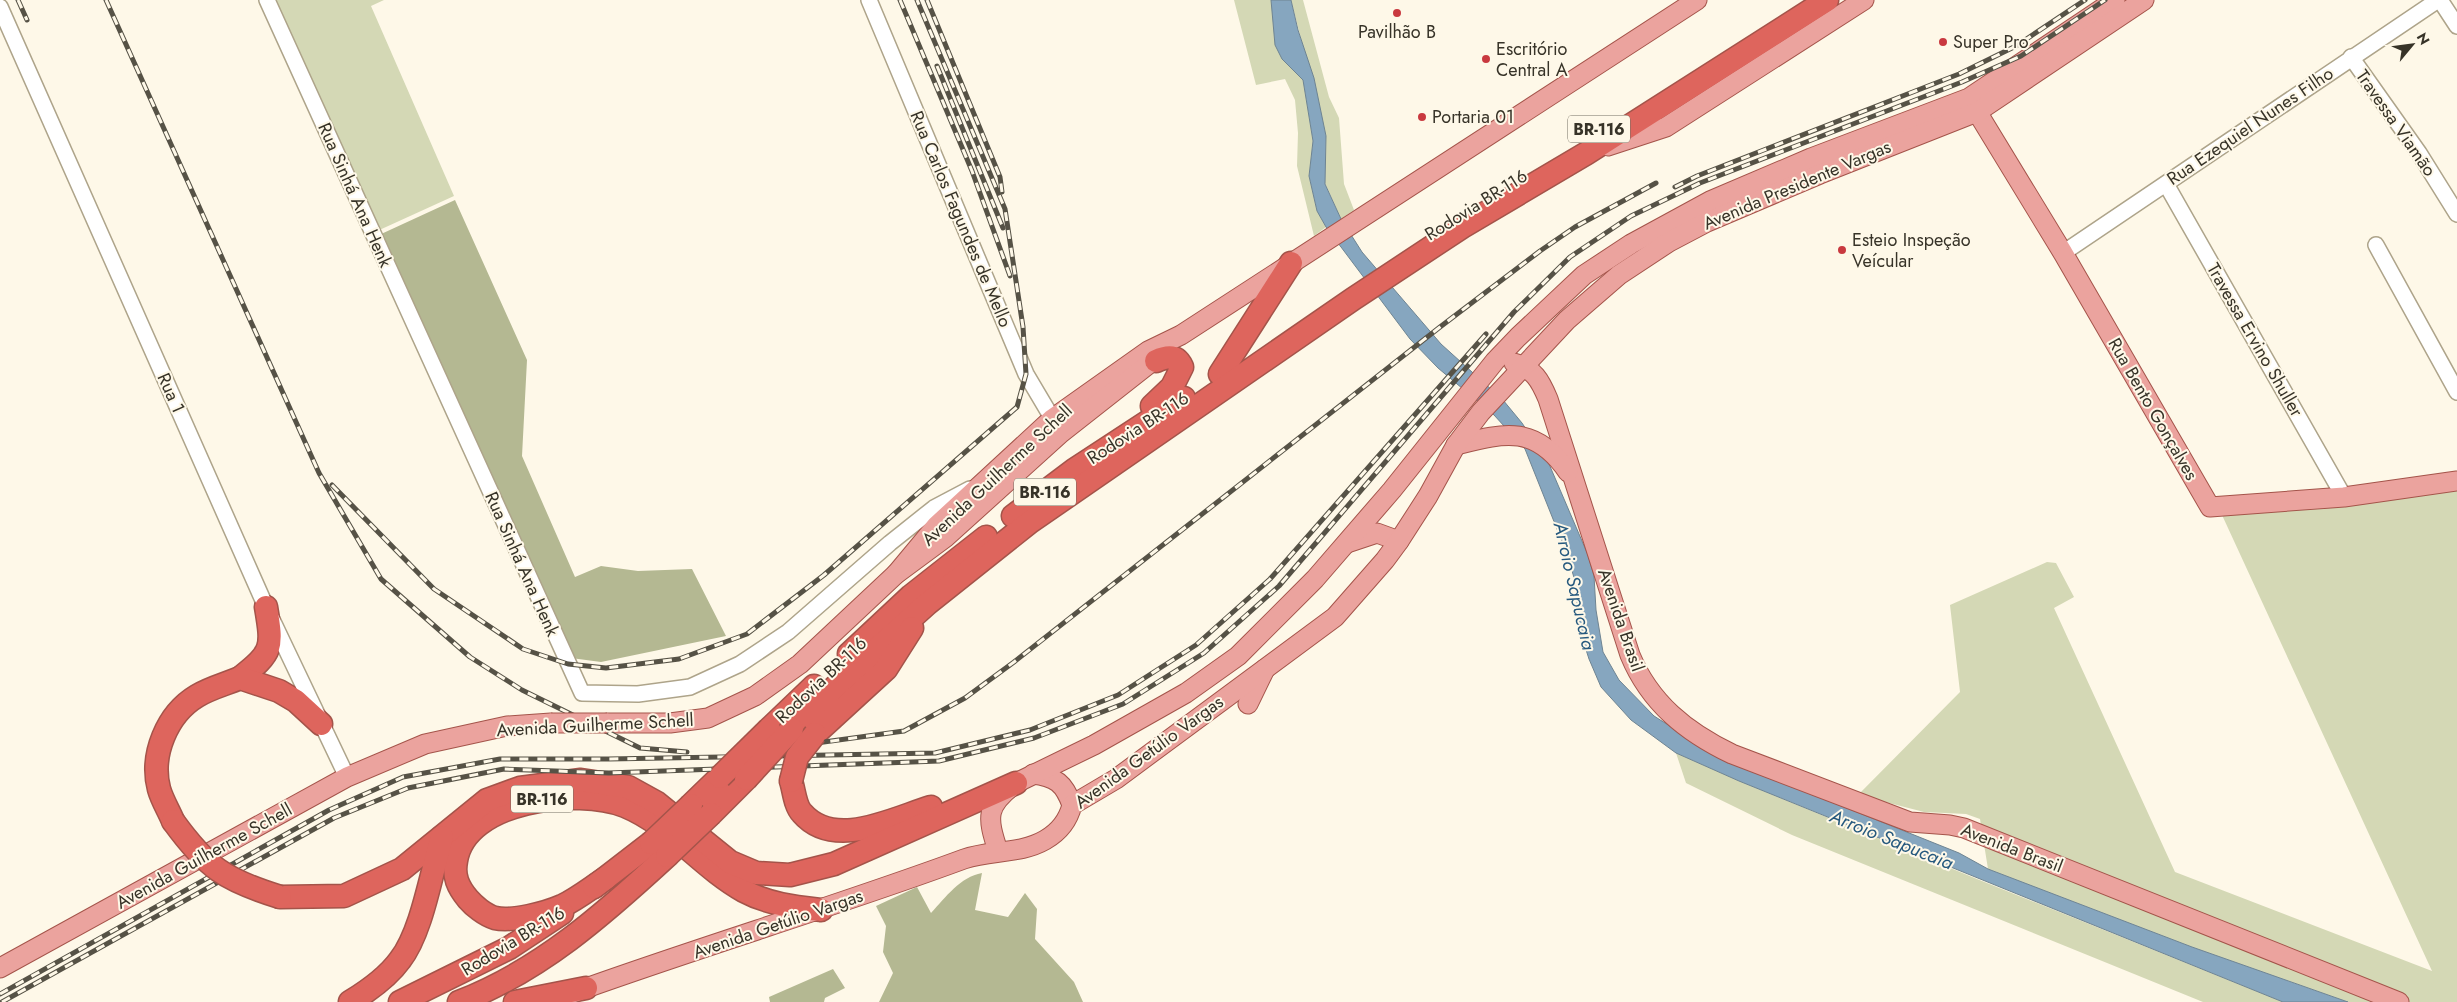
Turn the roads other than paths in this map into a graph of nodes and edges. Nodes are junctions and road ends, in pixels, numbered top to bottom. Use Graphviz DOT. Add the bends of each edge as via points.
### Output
graph roads {
  1 [pos="267,0"];
  2 [pos="869,0"];
  3 [pos="1698,0"];
  4 [pos="1800,0"];
  5 [pos="1827,0"];
  6 [pos="1864,0"];
  7 [pos="2115,0"];
  8 [pos="2144,0"];
  9 [pos="2439,0"];
  10 [pos="0,7"];
  11 [pos="2457,26"];
  12 [pos="2351,57"];
  13 [pos="1973,105"];
  14 [pos="1588,153"];
  15 [pos="1806,170"];
  16 [pos="2166,184"];
  17 [pos="2457,214"];
  18 [pos="2376,246"];
  19 [pos="2063,253"];
  20 [pos="1608,258"];
  21 [pos="1400,260"];
  22 [pos="1291,263"];
  23 [pos="1619,275"];
  24 [pos="1349,294"];
  25 [pos="1181,335"];
  26 [pos="1156,361"];
  27 [pos="1494,362"];
  28 [pos="1524,366"];
  29 [pos="1220,374"];
  30 [pos="2457,392"];
  31 [pos="1465,397"];
  32 [pos="1482,412"];
  33 [pos="1057,426"];
  34 [pos="1456,445"];
  35 [pos="1104,450"];
  36 [pos="1574,481"];
  37 [pos="2457,481"];
  38 [pos="995,483"];
  39 [pos="2344,497"];
  40 [pos="1399,541"];
  41 [pos="1345,543"];
  42 [pos="927,604"];
  43 [pos="266,607"];
  44 [pos="1266,667"];
  45 [pos="240,678"];
  46 [pos="1248,704"];
  47 [pos="320,724"];
  48 [pos="346,777"];
  49 [pos="1024,778"];
  50 [pos="1072,806"];
  51 [pos="701,809"];
  52 [pos="442,837"];
  53 [pos="659,850"];
  54 [pos="998,851"];
  55 [pos="606,878"];
  56 [pos="821,910"];
  57 [pos="0,968"];
  58 [pos="586,988"];
  59 [pos="350,1002"];
  60 [pos="400,1002"];
  61 [pos="459,1002"];
  62 [pos="515,1002"];
  63 [pos="548,1002"];
  64 [pos="2399,1002"];
  1 -- 38 [label="street, Rua Sinhá Ana Henk" via="582,692 638,694 690,687 740,664 788,632 934,508"];
  2 -- 33 [label="street, Rua Carlos Fagundes de Mello" via="1026,374"];
  3 -- 22 [label="main road, Avenida Guilherme Schell"];
  4 -- 21 [label="highway, Rodovia BR-116 / BR-116"];
  5 -- 14 [label="highway, Rodovia BR-116 / BR-116"];
  6 -- 14 [label="main road, Rodovia BR-116" via="1666,127"];
  7 -- 13 [label="main road, Avenida Presidente Vargas"];
  8 -- 13 [label="main road, Avenida Presidente Vargas"];
  9 -- 11 [label="street"];
  9 -- 12 [label="street, Rua Ezequiel Nunes Filho"];
  10 -- 43 [label="street, Rua 1"];
  12 -- 16 [label="street, Rua Ezequiel Nunes Filho"];
  12 -- 17 [label="street, Travessa Viamão" via="2419,153"];
  13 -- 15 [label="main road, Avenida Presidente Vargas"];
  13 -- 19 [label="main road, Rua Bento Gonçalves"];
  14 -- 21 [label="highway, Rodovia BR-116 / BR-116"];
  15 -- 20 [label="main road, Avenida Presidente Vargas" via="1710,201"];
  15 -- 23 [label="main road, Avenida Presidente Vargas" via="1669,242"];
  16 -- 19 [label="street, Rua Ezequiel Nunes Filho"];
  16 -- 39 [label="street, Travessa Ervino Shuller"];
  18 -- 30 [label="street"];
  19 -- 39 [label="main road, Rua Bento Gonçalves" via="2210,507"];
  20 -- 23 [label="main road"];
  20 -- 27 [label="main road, Avenida Presidente Vargas" via="1584,275"];
  21 -- 24 [label="highway, Rodovia BR-116 / BR-116"];
  22 -- 25 [label="main road, Avenida Guilherme Schell"];
  22 -- 29 [label="highway, BR-116"];
  23 -- 28 [label="main road, Avenida Presidente Vargas" via="1567,320"];
  24 -- 29 [label="highway, Rodovia BR-116 / BR-116"];
  24 -- 42 [label="highway, Rodovia BR-116 / BR-116" via="1030,522"];
  25 -- 26 [label="main road, Avenida Guilherme Schell"];
  25 -- 33 [label="main road, Avenida Guilherme Schell" via="1148,351"];
  26 -- 33 [label="main road, Avenida Guilherme Schell"];
  26 -- 35 [label="highway" via="1167,356 1179,359 1182,367 1180,376"];
  27 -- 28 [label="main road"];
  27 -- 31 [label="main road, Avenida Presidente Vargas"];
  28 -- 32 [label="main road, Avenida Presidente Vargas"];
  28 -- 36 [label="main road, Avenida Brasil" via="1541,382"];
  29 -- 35 [label="highway, Rodovia BR-116 / BR-116"];
  31 -- 41 [label="main road, Avenida Getúlio Vargas" via="1392,490"];
  32 -- 34 [label="main road, Avenida Getúlio Vargas"];
  33 -- 38 [label="main road, Avenida Guilherme Schell"];
  34 -- 36 [label="main road, Avenida Brasil" via="1499,434 1514,434 1538,443 1557,458"];
  34 -- 40 [label="main road, Avenida Getúlio Vargas"];
  35 -- 51 [label="highway, Rodovia BR-116 / BR-116, bridge" via="911,596 720,777"];
  36 -- 64 [label="main road, Avenida Brasil" via="1638,675 1665,710 1707,742 1910,822 1964,828"];
  37 -- 39 [label="main road, Rua Bento Gonçalves"];
  38 -- 48 [label="main road, Avenida Guilherme Schell, bridge" via="936,526 896,574 800,664 756,696 708,718 670,723 507,726 425,744"];
  40 -- 41 [label="main road" via="1377,533"];
  40 -- 44 [label="main road, Avenida Getúlio Vargas" via="1335,616"];
  41 -- 49 [label="main road, Avenida Getúlio Vargas" via="1315,579 1238,656 1186,693 1094,745"];
  42 -- 49 [label="highway, BR-116, bridge" via="886,669 816,734 797,757 791,780 800,812 824,830 860,830"];
  42 -- 51 [label="highway, Rodovia BR-116 / BR-116, bridge" via="836,686 746,779"];
  43 -- 45 [label="highway" via="271,638 264,659"];
  43 -- 47 [label="street, Rua 1"];
  44 -- 46 [label="main road"];
  44 -- 50 [label="main road, Avenida Getúlio Vargas" via="1116,779"];
  45 -- 47 [label="highway" via="279,691 296,701"];
  45 -- 52 [label="highway, bridge" via="197,696 174,716 162,738 156,762 159,789 173,821 193,849 211,866 243,885 280,897 344,896 402,869"];
  47 -- 48 [label="street, Rua 1"];
  48 -- 57 [label="main road, Avenida Guilherme Schell"];
  49 -- 50 [label="main road" via="1049,776 1059,783"];
  49 -- 52 [label="highway" via="834,864 790,875 756,874 730,862 657,804 628,787 581,780 520,788 487,800"];
  49 -- 54 [label="main road" via="1006,790 991,813 989,824"];
  50 -- 54 [label="main road, Avenida Getúlio Vargas" via="1068,818 1044,840 1024,848"];
  51 -- 53 [label="highway, Rodovia BR-116 / BR-116, bridge"];
  52 -- 59 [label="highway" via="415,933 400,960 370,990"];
  53 -- 55 [label="highway, Rodovia BR-116 / BR-116"];
  53 -- 61 [label="highway, Rodovia BR-116 / BR-116" via="622,898 574,938 525,970"];
  54 -- 56 [label="main road, Avenida Getúlio Vargas" via="975,855"];
  55 -- 56 [label="highway, BR-116" via="561,906 526,917 495,918 473,906 457,885 456,860 469,831 497,812 541,799 587,799 622,804 648,816 713,870 745,891 783,906"];
  55 -- 60 [label="highway, Rodovia BR-116 / BR-116" via="557,917 508,948"];
  56 -- 58 [label="main road, Avenida Getúlio Vargas"];
  58 -- 62 [label="highway"];
  58 -- 63 [label="main road, Avenida Getúlio Vargas"];
}
